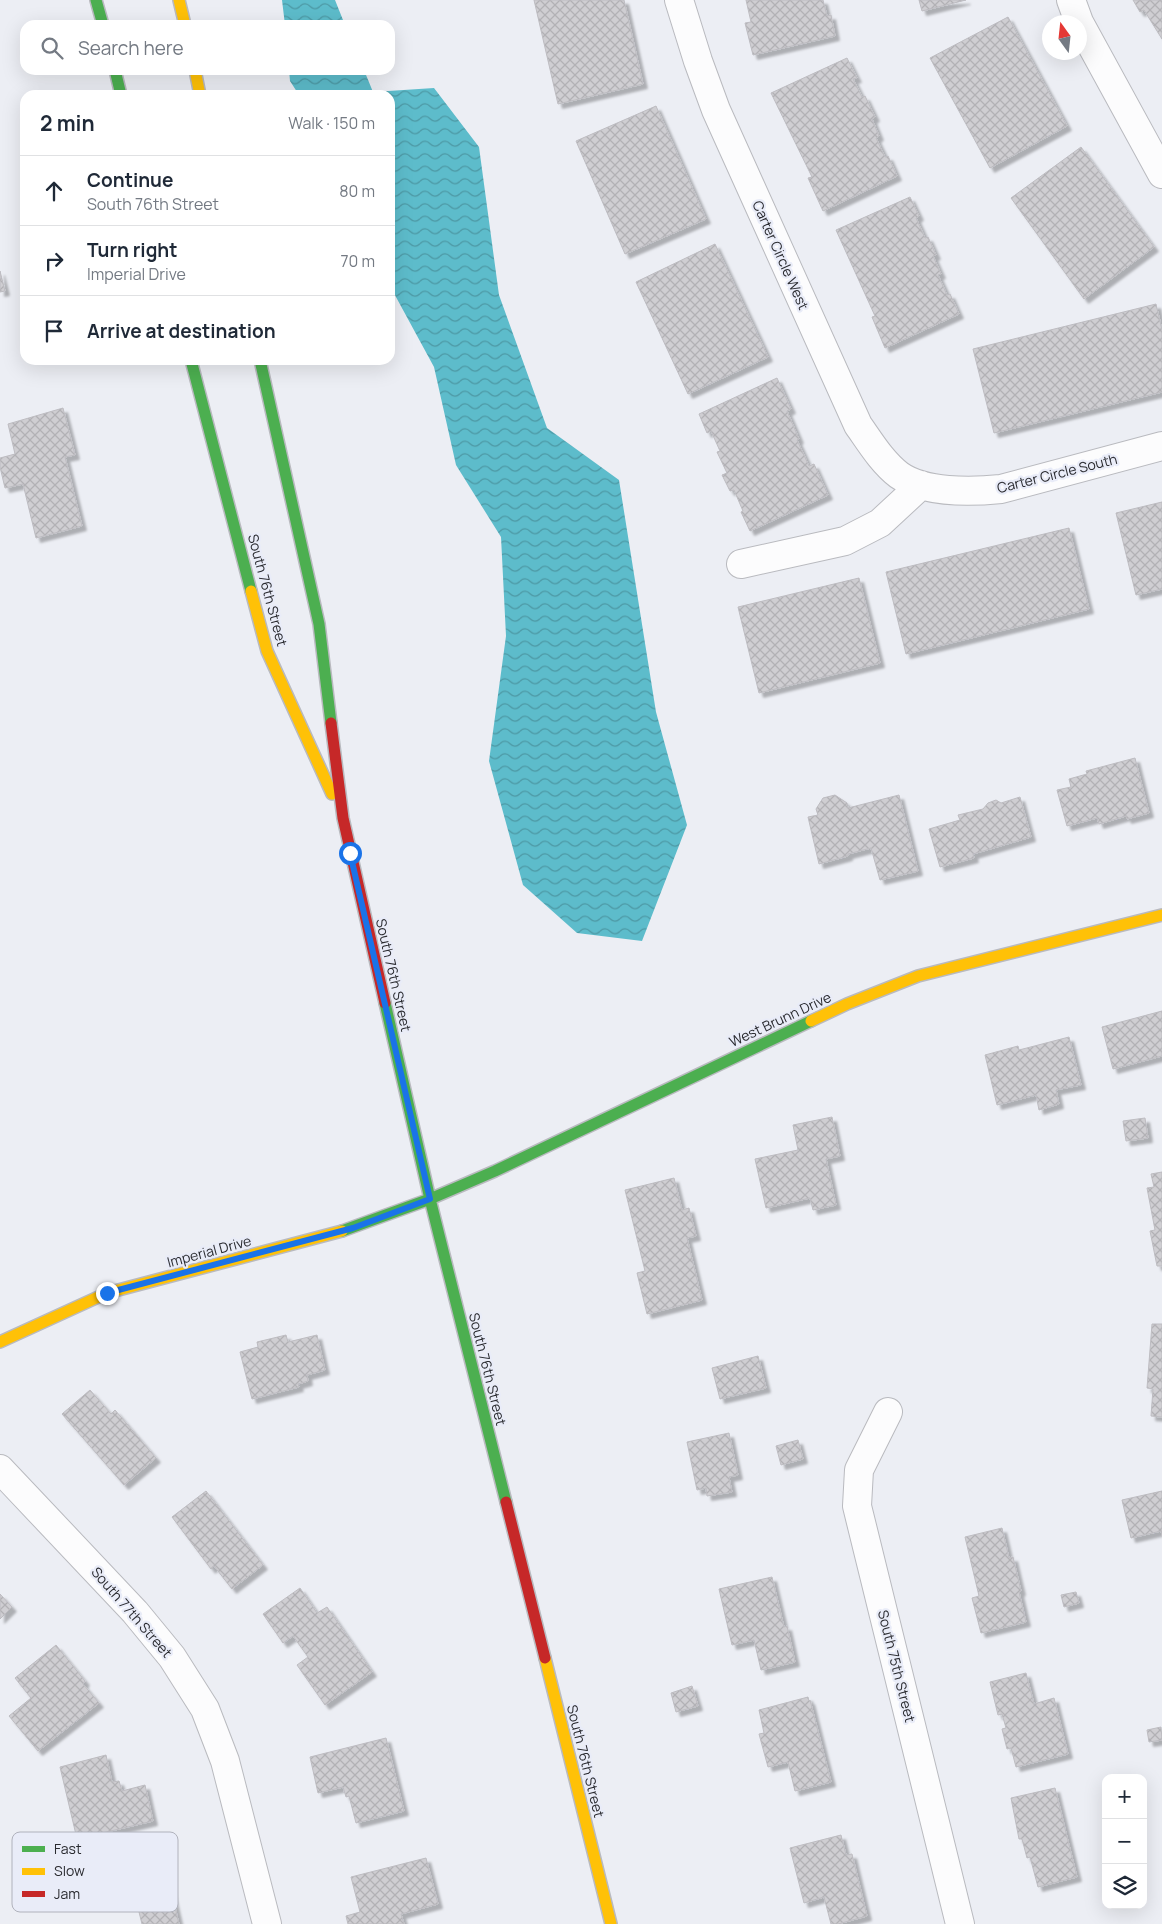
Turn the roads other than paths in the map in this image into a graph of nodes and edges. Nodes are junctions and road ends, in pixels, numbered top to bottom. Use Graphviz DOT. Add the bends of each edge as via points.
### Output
graph roads {
  1 [pos="96,0"];
  2 [pos="179,0"];
  3 [pos="679,0"];
  4 [pos="1071,0"];
  5 [pos="1076,15"];
  6 [pos="102,20"];
  7 [pos="184,20"];
  8 [pos="1087,38"];
  9 [pos="116,75"];
  10 [pos="196,75"];
  11 [pos="120,90"];
  12 [pos="199,90"];
  13 [pos="1162,174"];
  14 [pos="192,365"];
  15 [pos="261,365"];
  16 [pos="1162,446"];
  17 [pos="921,485"];
  18 [pos="741,564"];
  19 [pos="343,818"];
  20 [pos="1162,915"];
  21 [pos="430,1199"];
  22 [pos="0,1342"];
  23 [pos="888,1412"];
  24 [pos="0,1469"];
  25 [pos="267,1924"];
  26 [pos="611,1924"];
  27 [pos="960,1924"];
  1 -- 6 [label="main road"];
  2 -- 7 [label="main road"];
  3 -- 17 [label="street, Carter Circle West" via="716,110 858,425 878,454 900,475"];
  4 -- 5 [label="street"];
  8 -- 13 [label="street"];
  9 -- 11 [label="main road"];
  10 -- 12 [label="main road"];
  14 -- 19 [label="main road, South 76th Street" via="268,651"];
  15 -- 19 [label="main road, South 76th Street" via="319,624"];
  16 -- 17 [label="street, Carter Circle South" via="1000,489 974,492"];
  17 -- 18 [label="street" via="880,523 845,541"];
  19 -- 21 [label="main road, South 76th Street"];
  20 -- 21 [label="main road, West Brunn Drive" via="918,976 874,993"];
  21 -- 22 [label="main road, Imperial Drive" via="353,1228 107,1293"];
  21 -- 26 [label="main road, South 76th Street"];
  23 -- 27 [label="street, South 75th Street" via="859,1470 857,1506"];
  24 -- 25 [label="street, South 77th Street" via="135,1612 172,1657 205,1709 225,1761"];
}
